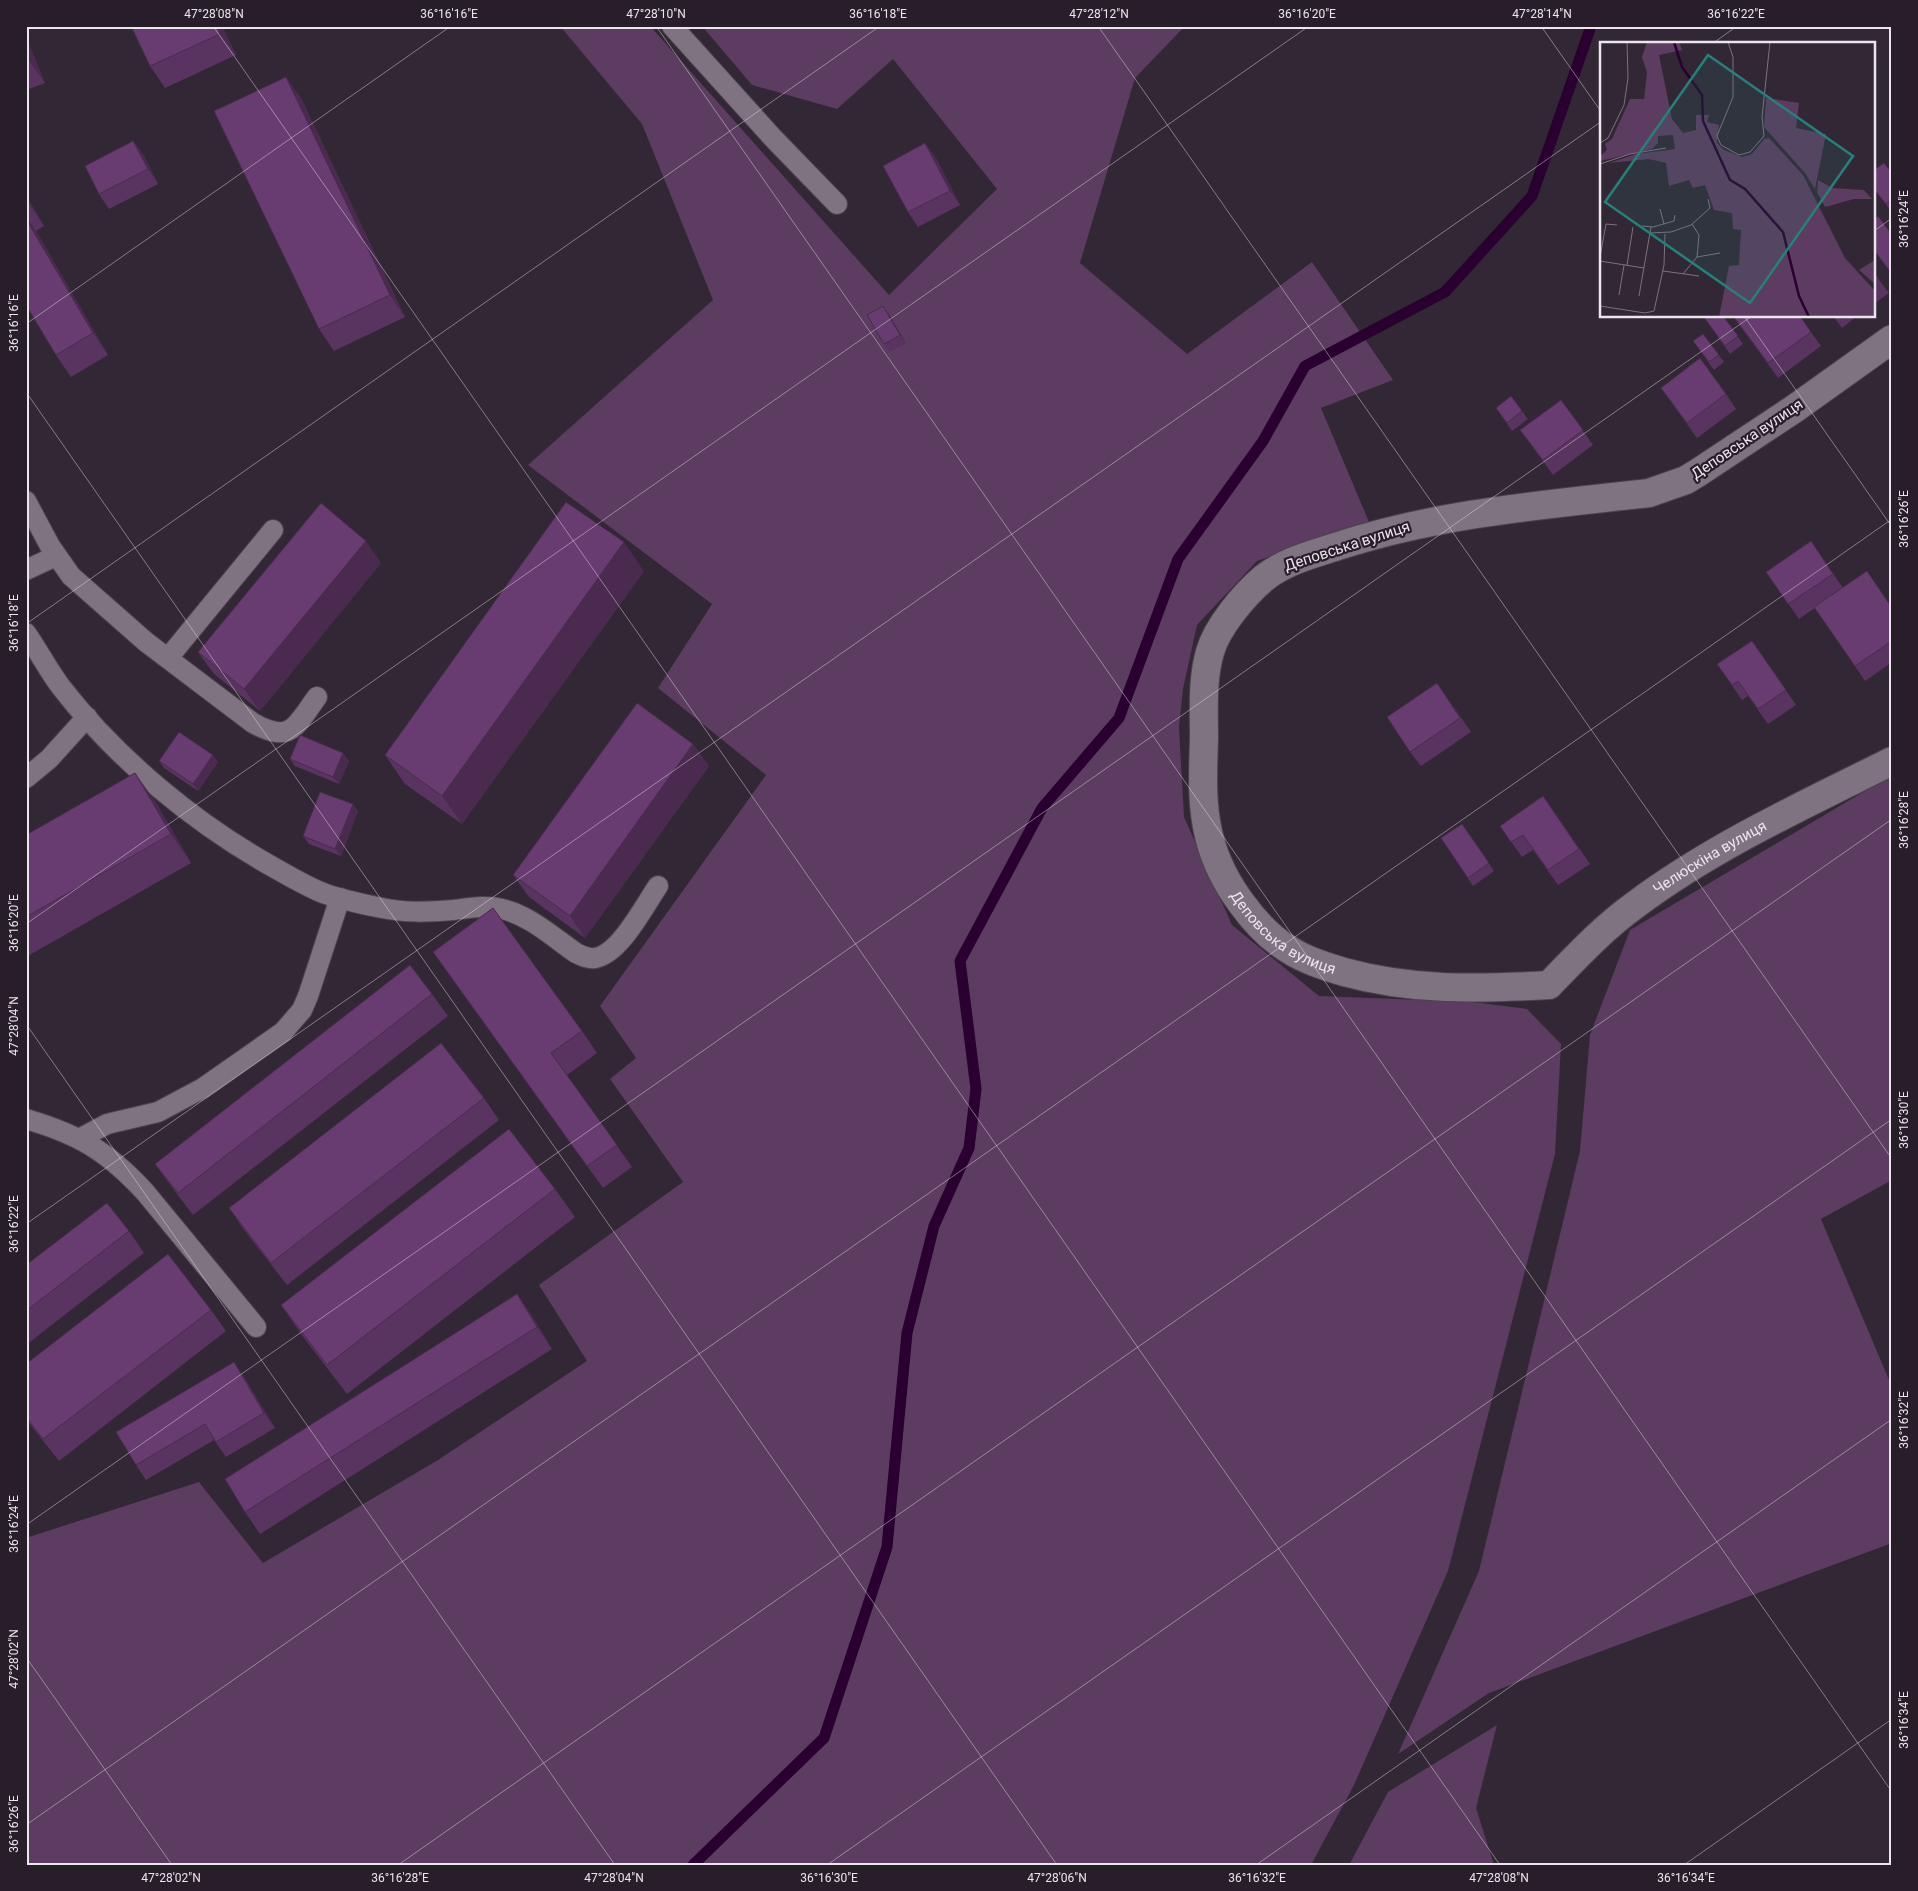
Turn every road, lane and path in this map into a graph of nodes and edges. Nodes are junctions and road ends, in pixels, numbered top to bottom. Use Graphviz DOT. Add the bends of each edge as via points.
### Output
graph roads {
  1 [pos="672,26"];
  2 [pos="837,204"];
  3 [pos="1892,340"];
  4 [pos="26,501"];
  5 [pos="274,530"];
  6 [pos="56,556"];
  7 [pos="26,570"];
  8 [pos="26,632"];
  9 [pos="168,658"];
  10 [pos="317,697"];
  11 [pos="87,717"];
  12 [pos="1892,761"];
  13 [pos="26,778"];
  14 [pos="658,886"];
  15 [pos="340,898"];
  16 [pos="1549,985"];
  17 [pos="26,1119"];
  18 [pos="81,1138"];
  19 [pos="256,1327"];
  1 -- 2 [label="lane"];
  3 -- 16 [label="street, Деповська вулиця" via="1686,480 1649,493 1412,525 1304,557 1280,567 1264,579 1240,602 1217,636 1210,650 1206,672 1204,808 1216,858 1231,889 1261,928 1307,960 1386,981 1452,988"];
  4 -- 6 [label="lane"];
  5 -- 9 [label="lane"];
  6 -- 7 [label="lane"];
  6 -- 9 [label="lane" via="88,593"];
  8 -- 11 [label="lane" via="59,684"];
  9 -- 10 [label="lane" via="267,731 281,734 291,730"];
  11 -- 13 [label="lane" via="49,759"];
  11 -- 15 [label="lane" via="136,766 223,836 283,873"];
  12 -- 16 [label="street, Челюскіна вулиця" via="1707,856 1634,906 1598,936"];
  14 -- 15 [label="lane" via="620,942 594,958 576,953 516,913 501,908 404,912"];
  15 -- 18 [label="lane" via="305,1003 283,1032 178,1102 158,1112 107,1124"];
  17 -- 18 [label="lane"];
  18 -- 19 [label="lane" via="126,1171"];
}
